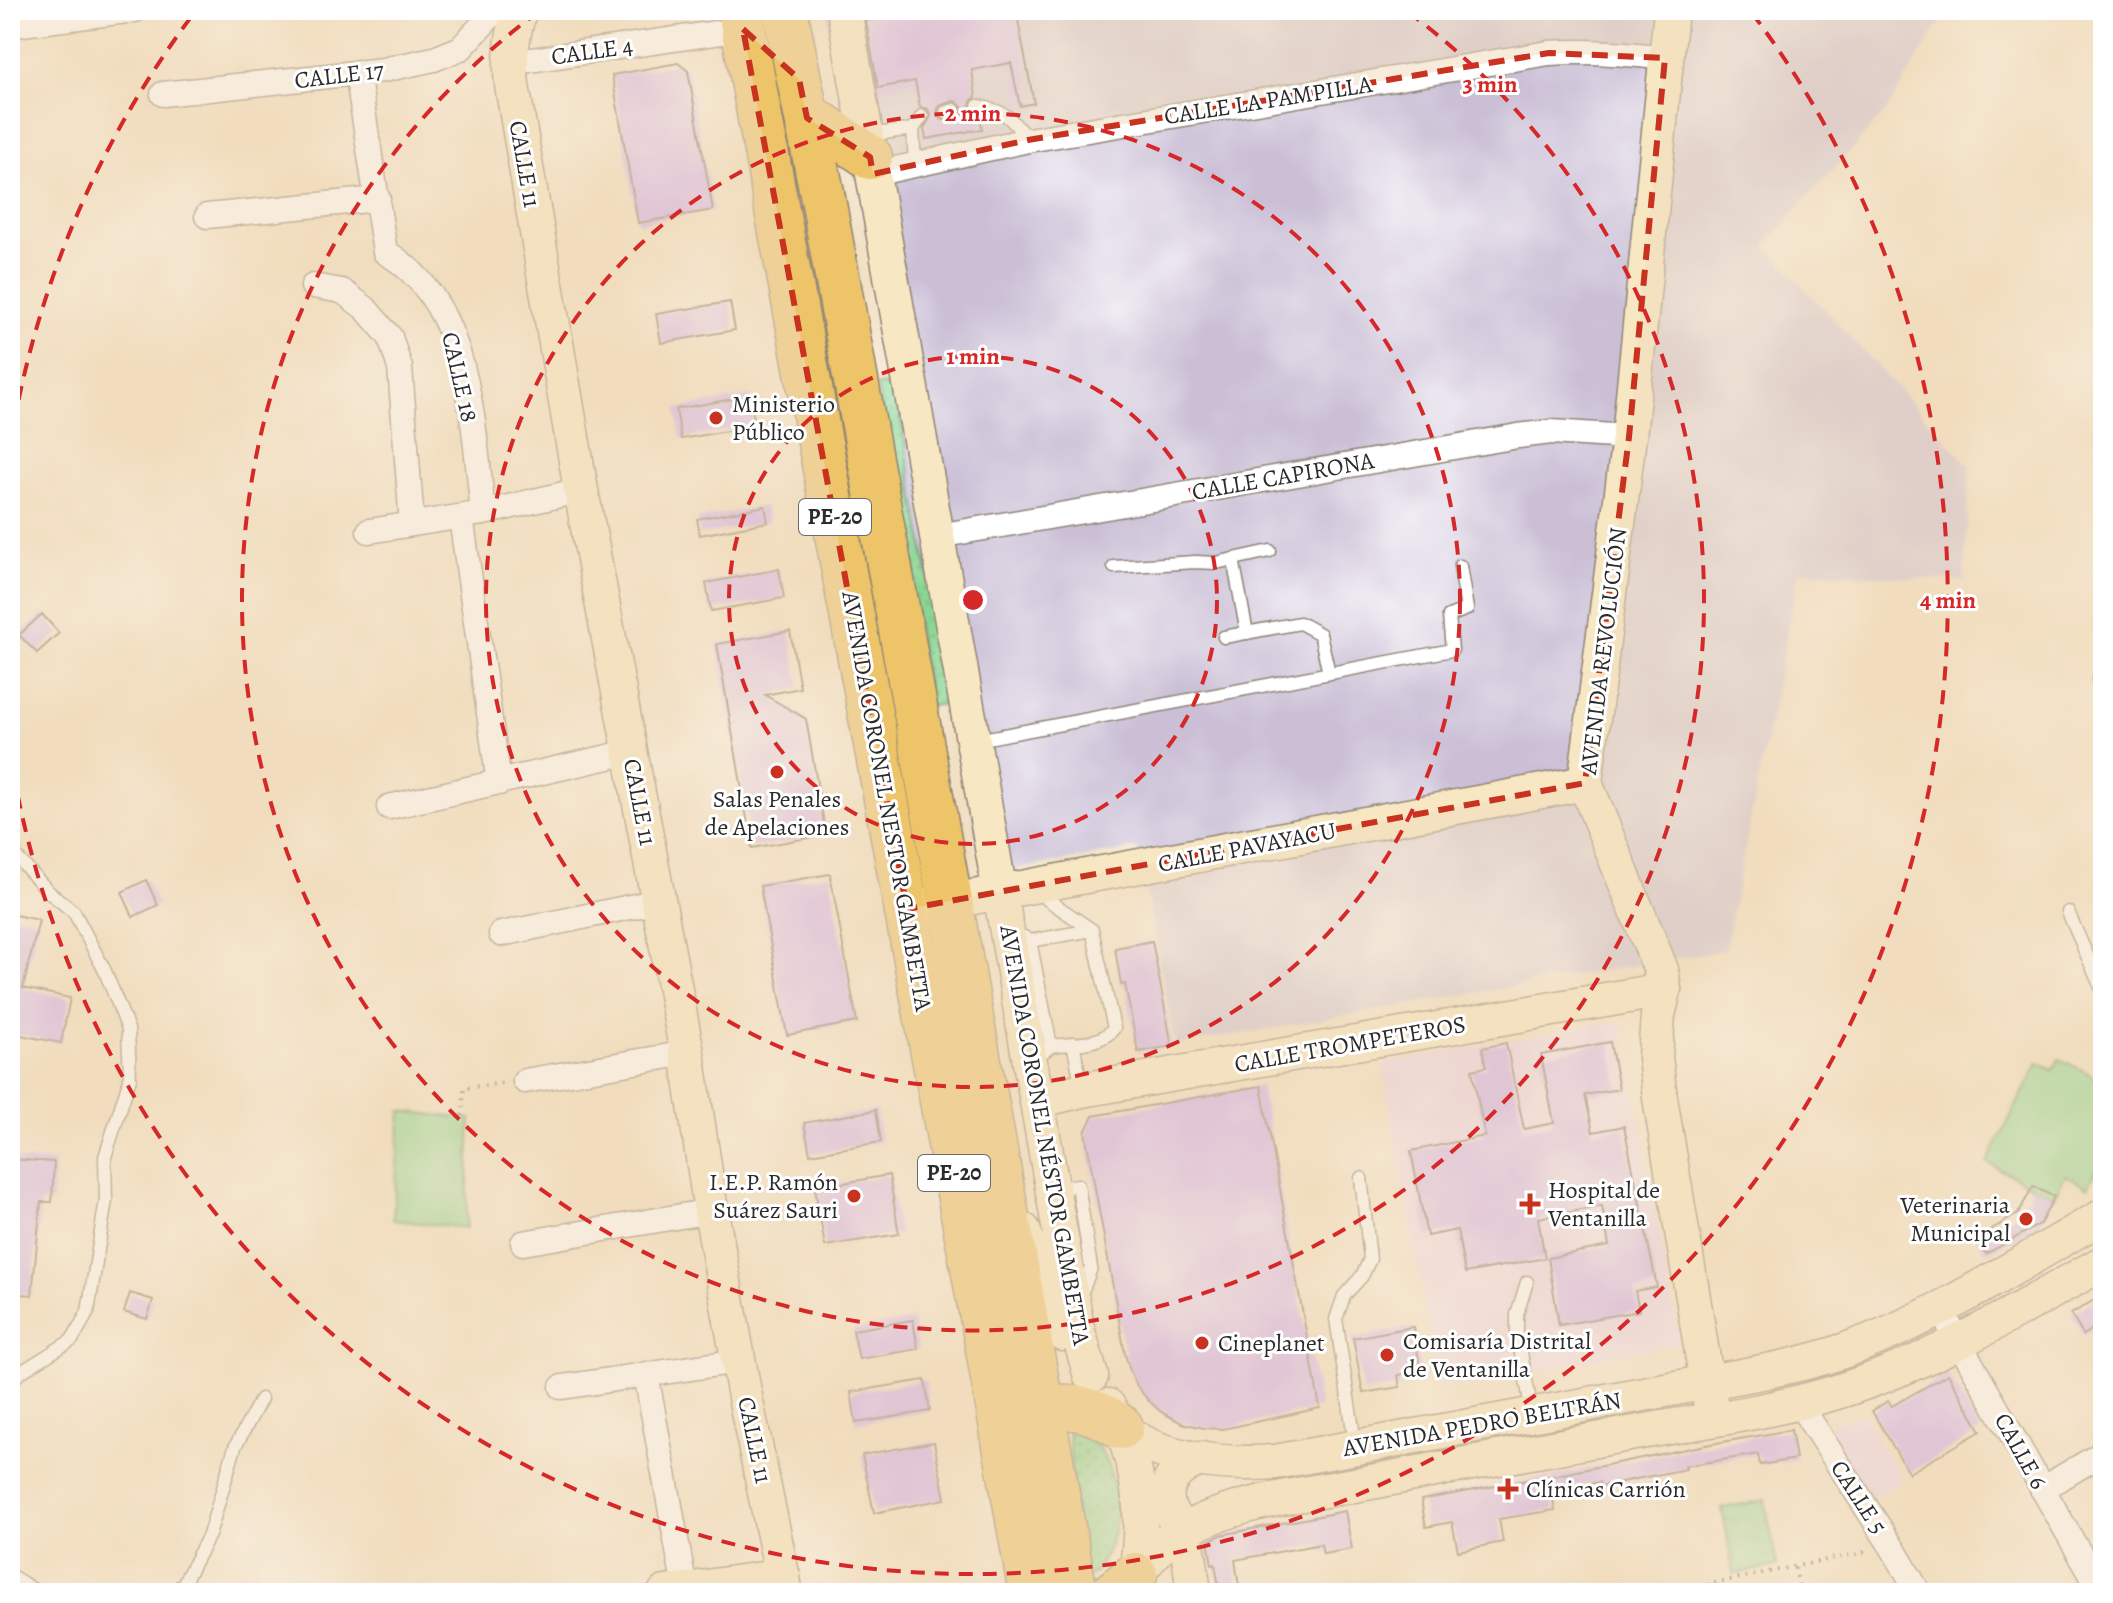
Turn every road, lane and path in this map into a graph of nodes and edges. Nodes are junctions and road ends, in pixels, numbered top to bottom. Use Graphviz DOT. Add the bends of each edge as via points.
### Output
graph roads {
  1 [pos="11,10"];
  2 [pos="131,10"];
  3 [pos="496,10"];
  4 [pos="520,10"];
  5 [pos="613,10"];
  6 [pos="644,10"];
  7 [pos="785,10"];
  8 [pos="844,10"];
  9 [pos="1671,10"];
  10 [pos="71,13"];
  11 [pos="742,20"];
  12 [pos="1665,58"];
  13 [pos="510,63"];
  14 [pos="357,72"];
  15 [pos="163,94"];
  16 [pos="803,98"];
  17 [pos="978,106"];
  18 [pos="922,116"];
  19 [pos="913,129"];
  20 [pos="1028,140"];
  21 [pos="869,155"];
  22 [pos="915,165"];
  23 [pos="378,199"];
  24 [pos="207,216"];
  25 [pos="313,286"];
  26 [pos="1629,437"];
  27 [pos="581,490"];
  28 [pos="472,515"];
  29 [pos="412,524"];
  30 [pos="369,531"];
  31 [pos="938,536"];
  32 [pos="1270,551"];
  33 [pos="1233,559"];
  34 [pos="1460,566"];
  35 [pos="1114,567"];
  36 [pos="1247,633"];
  37 [pos="1224,637"];
  38 [pos="1329,673"];
  39 [pos="974,740"];
  40 [pos="630,752"];
  41 [pos="499,783"];
  42 [pos="1585,783"];
  43 [pos="389,807"];
  44 [pos="10,850"];
  45 [pos="659,901"];
  46 [pos="928,905"];
  47 [pos="1017,912"];
  48 [pos="2068,912"];
  49 [pos="1092,930"];
  50 [pos="501,934"];
  51 [pos="1664,990"];
  52 [pos="2103,992"];
  53 [pos="1073,1043"];
  54 [pos="687,1053"];
  55 [pos="1041,1055"];
  56 [pos="525,1081"];
  57 [pos="1082,1090"];
  58 [pos="1037,1101"];
  59 [pos="462,1116"];
  60 [pos="997,1167"];
  61 [pos="1361,1178"];
  62 [pos="711,1211"];
  63 [pos="2103,1216"];
  64 [pos="523,1243"];
  65 [pos="2103,1263"];
  66 [pos="1527,1282"];
  67 [pos="1940,1309"];
  68 [pos="1959,1343"];
  69 [pos="739,1361"];
  70 [pos="646,1374"];
  71 [pos="1091,1376"];
  72 [pos="10,1382"];
  73 [pos="1706,1383"];
  74 [pos="562,1387"];
  75 [pos="261,1399"];
  76 [pos="1798,1402"];
  77 [pos="1040,1408"];
  78 [pos="1533,1414"];
  79 [pos="1713,1419"];
  80 [pos="1121,1427"];
  81 [pos="1356,1447"];
  82 [pos="2103,1453"];
  83 [pos="1007,1454"];
  84 [pos="1202,1459"];
  85 [pos="2042,1489"];
  86 [pos="1182,1530"];
  87 [pos="1892,1547"];
  88 [pos="1795,1567"];
  89 [pos="10,1575"];
  90 [pos="784,1584"];
  91 [pos="1455,1584"];
  92 [pos="1127,1587"];
  93 [pos="675,1591"];
  94 [pos="1688,1591"];
  95 [pos="39,1593"];
  96 [pos="173,1593"];
  97 [pos="1031,1593"];
  98 [pos="1046,1593"];
  99 [pos="1075,1593"];
  100 [pos="1194,1593"];
  101 [pos="1457,1593"];
  102 [pos="1667,1593"];
  103 [pos="1800,1593"];
  104 [pos="1919,1593"];
  105 [pos="2102,1593"];
  1 -- 10 [label="street" via="16,23 22,24"];
  2 -- 10 [label="street"];
  3 -- 14 [label="street, CALLE 17" via="461,48 434,59"];
  4 -- 13 [label="street, CALLE 11"];
  5 -- 6 [label="lane" via="614,15"];
  7 -- 16 [label="highway, AVENIDA CORONEL NESTOR GAMBETTA / PE-20"];
  8 -- 21 [label="street, AVENIDA CORONEL NÉSTOR GAMBETTA"];
  9 -- 12 [label="street, AVENIDA REVOLUCIÓN"];
  11 -- 13 [label="street, CALLE 4"];
  11 -- 16 [label="street"];
  11 -- 46 [label="highway, AVENIDA CORONEL NESTOR GAMBETTA / PE-20"];
  12 -- 20 [label="street, CALLE LA PAMPILLA" via="1583,50 1549,53"];
  12 -- 26 [label="street, AVENIDA REVOLUCIÓN"];
  13 -- 27 [label="street, CALLE 11"];
  14 -- 15 [label="street, CALLE 17"];
  14 -- 23 [label="street, CALLE 18"];
  16 -- 21 [label="highway" via="818,122"];
  16 -- 46 [label="highway, AVENIDA CORONEL NESTOR GAMBETTA / PE-20" via="833,256"];
  17 -- 20 [label="lane" via="1009,116"];
  18 -- 19 [label="lane"];
  19 -- 21 [label="lane"];
  19 -- 22 [label="lane"];
  20 -- 22 [label="street, CALLE LA PAMPILLA"];
  21 -- 22 [label="street, CALLE LA PAMPILLA"];
  21 -- 31 [label="street, AVENIDA CORONEL NÉSTOR GAMBETTA"];
  23 -- 24 [label="street"];
  23 -- 28 [label="street, CALLE 18" via="385,252 433,296 457,350 471,413"];
  25 -- 29 [label="street" via="342,291 390,337 400,368"];
  26 -- 31 [label="street, CALLE CAPIRONA" via="1551,432 1518,436"];
  26 -- 42 [label="street, AVENIDA REVOLUCIÓN"];
  27 -- 28 [label="street"];
  27 -- 40 [label="street, CALLE 11"];
  28 -- 29 [label="street"];
  28 -- 41 [label="street, CALLE 18"];
  29 -- 30 [label="street"];
  31 -- 39 [label="street, AVENIDA CORONEL NÉSTOR GAMBETTA"];
  32 -- 33 [label="lane"];
  33 -- 35 [label="lane"];
  33 -- 36 [label="lane"];
  34 -- 38 [label="lane" via="1467,609 1449,616 1452,650"];
  36 -- 37 [label="lane"];
  36 -- 38 [label="lane" via="1300,623 1320,634"];
  38 -- 39 [label="lane"];
  39 -- 47 [label="street, AVENIDA CORONEL NÉSTOR GAMBETTA"];
  40 -- 41 [label="street"];
  40 -- 45 [label="street, CALLE 11"];
  41 -- 43 [label="street"];
  42 -- 47 [label="street, CALLE PAVAYACU"];
  42 -- 51 [label="street, AVENIDA REVOLUCIÓN" via="1661,970"];
  44 -- 72 [label="lane" via="74,912 128,1029 130,1078 105,1157 106,1200 88,1312 72,1340"];
  45 -- 50 [label="street"];
  45 -- 54 [label="street, CALLE 11"];
  46 -- 47 [label="street, CALLE PAVAYACU"];
  46 -- 60 [label="highway, AVENIDA CORONEL NESTOR GAMBETTA / PE-20"];
  46 -- 83 [label="highway, AVENIDA CORONEL NESTOR GAMBETTA / PE-20"];
  47 -- 49 [label="lane"];
  47 -- 49 [label="lane"];
  47 -- 55 [label="street, AVENIDA CORONEL NÉSTOR GAMBETTA"];
  48 -- 52 [label="lane"];
  49 -- 53 [label="lane" via="1114,1028 1108,1037"];
  51 -- 57 [label="street, CALLE TROMPETEROS"];
  51 -- 73 [label="street, AVENIDA REVOLUCIÓN" via="1655,1057"];
  53 -- 55 [label="lane"];
  53 -- 57 [label="lane"];
  54 -- 56 [label="street"];
  54 -- 62 [label="street, CALLE 11"];
  55 -- 58 [label="street, AVENIDA CORONEL NÉSTOR GAMBETTA"];
  56 -- 59 [label="path" via="464,1088"];
  57 -- 58 [label="street, CALLE TROMPETEROS"];
  58 -- 71 [label="street, AVENIDA CORONEL NÉSTOR GAMBETTA" via="1066,1187 1074,1315"];
  60 -- 71 [label="street, AVENIDA PEDRO BELTRÁN" via="1062,1331"];
  60 -- 77 [label="highway, AVENIDA CORONEL NESTOR GAMBETTA / PE-20"];
  61 -- 81 [label="lane" via="1370,1259 1344,1296 1336,1319"];
  62 -- 64 [label="street"];
  62 -- 69 [label="street, CALLE 11"];
  63 -- 67 [label="street, AVENIDA PEDRO BELTRÁN"];
  65 -- 68 [label="street, AVENIDA PEDRO BELTRÁN"];
  66 -- 78 [label="lane" via="1517,1332"];
  67 -- 68 [label="street, CALLE 6"];
  67 -- 73 [label="street, AVENIDA PEDRO BELTRÁN" via="1841,1352"];
  68 -- 76 [label="street, AVENIDA PEDRO BELTRÁN" via="1888,1374"];
  68 -- 85 [label="street, CALLE 6"];
  69 -- 70 [label="street"];
  69 -- 90 [label="street, CALLE 11"];
  70 -- 74 [label="street"];
  70 -- 93 [label="street"];
  71 -- 80 [label="street, AVENIDA PEDRO BELTRÁN"];
  73 -- 78 [label="street, AVENIDA PEDRO BELTRÁN"];
  73 -- 79 [label="street, AVENIDA REVOLUCIÓN"];
  75 -- 96 [label="lane" via="235,1447 209,1535"];
  76 -- 79 [label="street, AVENIDA PEDRO BELTRÁN"];
  76 -- 87 [label="street, CALLE 5"];
  77 -- 80 [label="highway" via="1083,1409"];
  77 -- 83 [label="highway" via="1013,1424"];
  77 -- 99 [label="highway, AVENIDA CORONEL NESTOR GAMBETTA / PE-20"];
  78 -- 81 [label="street, AVENIDA PEDRO BELTRÁN"];
  79 -- 86 [label="street, AVENIDA PEDRO BELTRÁN" via="1231,1510"];
  80 -- 84 [label="street, AVENIDA PEDRO BELTRÁN" via="1159,1449"];
  80 -- 92 [label="street" via="1141,1498 1141,1547"];
  81 -- 84 [label="street, AVENIDA PEDRO BELTRÁN" via="1275,1462"];
  82 -- 85 [label="street"];
  83 -- 97 [label="highway, AVENIDA CORONEL NESTOR GAMBETTA / PE-20"];
  83 -- 98 [label="highway"];
  84 -- 86 [label="street" via="1189,1462 1170,1481 1168,1507"];
  85 -- 105 [label="street, CALLE 6"];
  86 -- 92 [label="street, AVENIDA PEDRO BELTRÁN"];
  86 -- 100 [label="street"];
  87 -- 88 [label="path"];
  87 -- 104 [label="street, CALLE 5"];
  88 -- 94 [label="path"];
  88 -- 103 [label="path"];
  89 -- 95 [label="lane"];
  90 -- 93 [label="street"];
  91 -- 101 [label="path"];
  94 -- 102 [label="path"];
}
